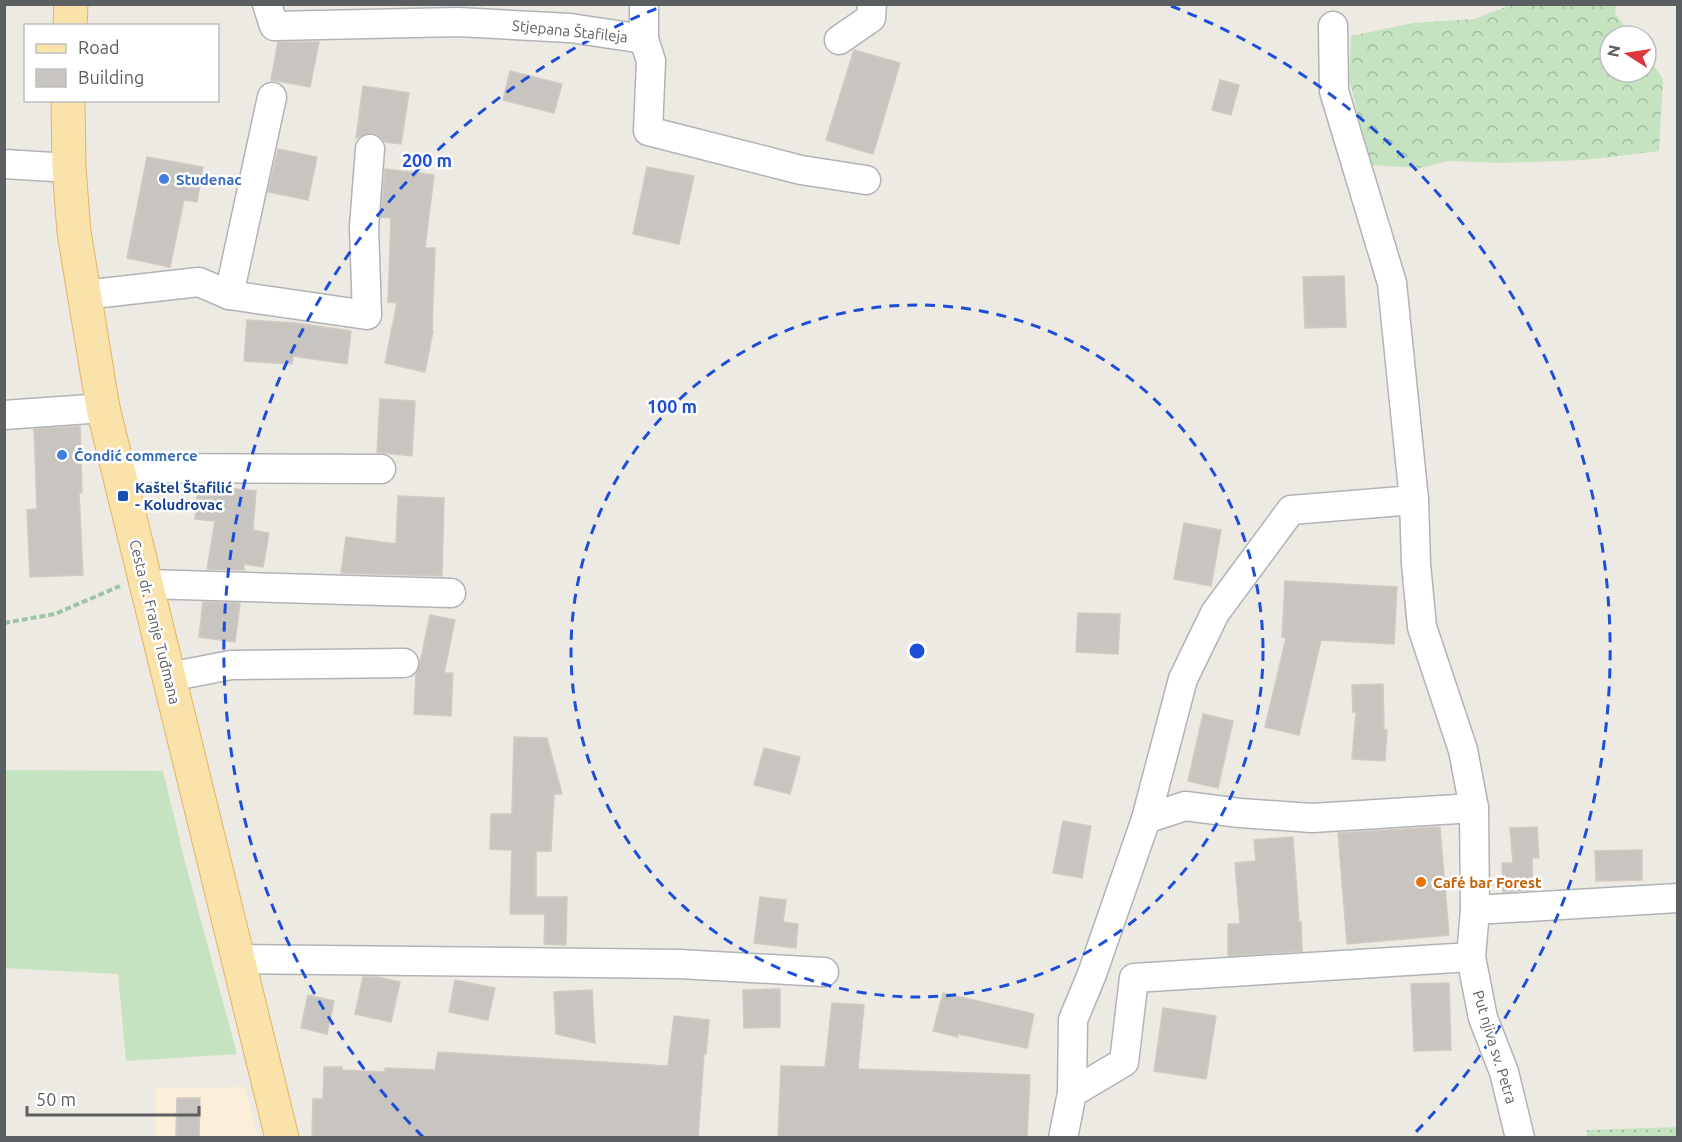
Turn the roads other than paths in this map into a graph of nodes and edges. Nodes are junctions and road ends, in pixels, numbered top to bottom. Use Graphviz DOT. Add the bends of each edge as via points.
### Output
graph roads {
  1 [pos="71,4"];
  2 [pos="267,4"];
  3 [pos="644,4"];
  4 [pos="872,4"];
  5 [pos="459,13"];
  6 [pos="70,24"];
  7 [pos="1333,26"];
  8 [pos="644,39"];
  9 [pos="839,40"];
  10 [pos="272,97"];
  11 [pos="68,102"];
  12 [pos="370,148"];
  13 [pos="4,164"];
  14 [pos="69,168"];
  15 [pos="866,180"];
  16 [pos="84,295"];
  17 [pos="230,295"];
  18 [pos="103,408"];
  19 [pos="4,415"];
  20 [pos="117,468"];
  21 [pos="381,469"];
  22 [pos="1413,500"];
  23 [pos="144,581"];
  24 [pos="451,593"];
  25 [pos="404,663"];
  26 [pos="169,677"];
  27 [pos="1474,808"];
  28 [pos="1146,819"];
  29 [pos="1677,898"];
  30 [pos="1475,910"];
  31 [pos="1471,957"];
  32 [pos="237,959"];
  33 [pos="824,972"];
  34 [pos="1072,1093"];
  35 [pos="282,1137"];
  36 [pos="1063,1137"];
  37 [pos="1520,1137"];
  1 -- 6 [label="main road"];
  2 -- 5 [label="street, Stjepana Štafileja" via="274,26"];
  3 -- 8 [label="street"];
  4 -- 9 [label="street" via="871,18"];
  5 -- 8 [label="street, Stjepana Štafileja"];
  7 -- 22 [label="street, Put njiva sv. Petra" via="1334,91 1392,283"];
  8 -- 15 [label="street, Stjepana Štafileja" via="651,62 648,131 801,170"];
  10 -- 17 [label="street"];
  11 -- 14 [label="main road, Cesta dr. Franje Tuđmana"];
  12 -- 17 [label="street" via="364,227 367,315"];
  13 -- 14 [label="street"];
  14 -- 16 [label="main road, Cesta dr. Franje Tuđmana"];
  16 -- 17 [label="street" via="199,282"];
  16 -- 18 [label="main road, Cesta dr. Franje Tuđmana"];
  18 -- 19 [label="street"];
  18 -- 20 [label="main road, Cesta dr. Franje Tuđmana"];
  20 -- 21 [label="street"];
  20 -- 23 [label="main road, Cesta dr. Franje Tuđmana"];
  22 -- 27 [label="street, Put njiva sv. Petra" via="1422,627 1463,750"];
  22 -- 28 [label="street" via="1291,510 1215,613 1183,679"];
  23 -- 24 [label="street"];
  23 -- 26 [label="main road, Cesta dr. Franje Tuđmana"];
  25 -- 26 [label="street" via="231,665"];
  26 -- 32 [label="main road, Cesta dr. Franje Tuđmana"];
  27 -- 28 [label="street" via="1312,818 1185,806"];
  27 -- 30 [label="street, Put njiva sv. Petra"];
  28 -- 34 [label="street" via="1073,1020"];
  29 -- 30 [label="street"];
  30 -- 31 [label="street, Put njiva sv. Petra"];
  31 -- 34 [label="street" via="1134,978 1124,1062"];
  31 -- 37 [label="street, Put njiva sv. Petra" via="1483,1018 1504,1072"];
  32 -- 33 [label="street" via="679,964"];
  32 -- 35 [label="main road, Cesta dr. Franje Tuđmana"];
  34 -- 36 [label="street"];
}
